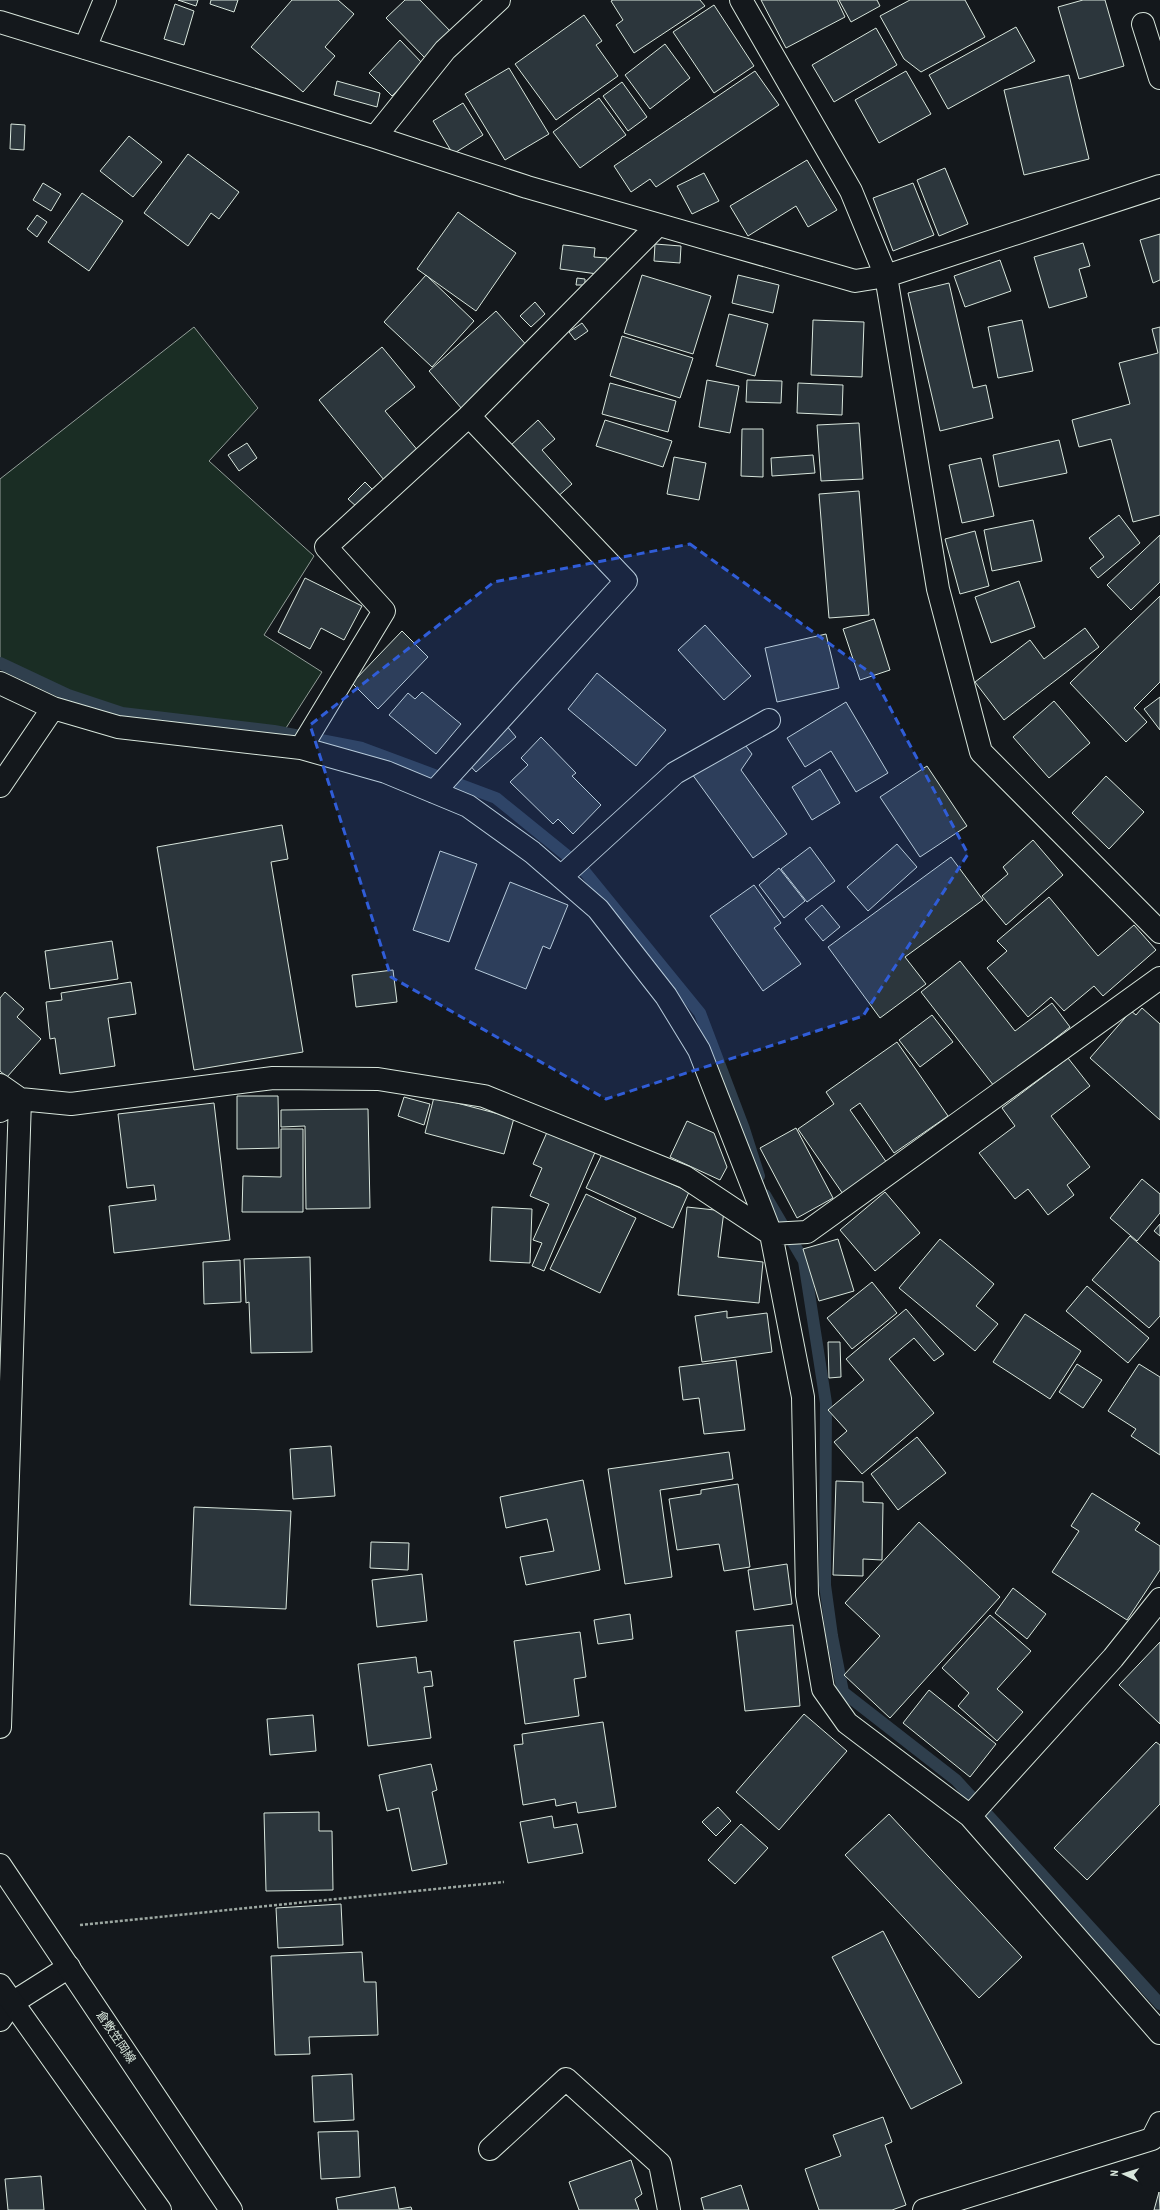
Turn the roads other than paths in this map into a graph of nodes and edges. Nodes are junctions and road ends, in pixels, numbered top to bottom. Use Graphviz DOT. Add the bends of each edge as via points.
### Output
graph roads {
  1 [pos="105,0"];
  2 [pos="499,0"];
  3 [pos="741,0"];
  4 [pos="0,22"];
  5 [pos="1143,24"];
  6 [pos="85,48"];
  7 [pos="1160,78"];
  8 [pos="375,137"];
  9 [pos="1160,186"];
  10 [pos="658,224"];
  11 [pos="886,276"];
  12 [pos="469,416"];
  13 [pos="0,683"];
  14 [pos="53,708"];
  15 [pos="768,720"];
  16 [pos="301,748"];
  17 [pos="0,786"];
  18 [pos="434,792"];
  19 [pos="561,877"];
  20 [pos="1160,932"];
  21 [pos="1160,978"];
  22 [pos="0,1085"];
  23 [pos="20,1099"];
  24 [pos="0,1111"];
  25 [pos="772,1234"];
  26 [pos="4,1500"];
  27 [pos="2,1594"];
  28 [pos="1160,1599"];
  29 [pos="0,1727"];
  30 [pos="970,1816"];
  31 [pos="0,1865"];
  32 [pos="69,1967"];
  33 [pos="0,1985"];
  34 [pos="12,2003"];
  35 [pos="0,2020"];
  36 [pos="1160,2033"];
  37 [pos="1160,2123"];
  38 [pos="490,2149"];
  39 [pos="160,2210"];
  40 [pos="231,2210"];
  41 [pos="668,2210"];
  42 [pos="924,2210"];
  1 -- 6 [label="street"];
  2 -- 8 [label="street" via="445,50"];
  3 -- 11 [label="street" via="851,191"];
  4 -- 6 [label="street"];
  5 -- 7 [label="street"];
  6 -- 8 [label="street"];
  8 -- 10 [label="street" via="527,186"];
  9 -- 11 [label="street"];
  10 -- 11 [label="street" via="855,281"];
  10 -- 12 [label="street"];
  11 -- 20 [label="street" via="938,589 981,752"];
  12 -- 16 [label="street" via="326,547 384,611"];
  12 -- 18 [label="street" via="626,581"];
  13 -- 14 [label="street"];
  14 -- 16 [label="street" via="118,727"];
  14 -- 17 [label="street"];
  15 -- 19 [label="street" via="675,773"];
  16 -- 18 [label="street" via="386,772"];
  18 -- 19 [label="street" via="468,806 532,852"];
  19 -- 25 [label="street" via="598,909 666,996 699,1050"];
  21 -- 25 [label="street" via="807,1232"];
  22 -- 23 [label="street"];
  23 -- 24 [label="street"];
  23 -- 25 [label="street" via="71,1104 273,1078 378,1080 484,1096 685,1177"];
  23 -- 26 [label="street"];
  25 -- 30 [label="street" via="803,1397 807,1595 823,1690 847,1723"];
  26 -- 27 [label="street"];
  27 -- 29 [label="street"];
  28 -- 30 [label="street" via="1112,1658"];
  30 -- 36 [label="street"];
  31 -- 32 [label="street, 倉敷笠岡線"];
  32 -- 34 [label="street"];
  32 -- 40 [label="street, 倉敷笠岡線"];
  33 -- 34 [label="street"];
  34 -- 35 [label="street"];
  34 -- 39 [label="street"];
  37 -- 42 [label="street" via="1152,2139"];
  38 -- 41 [label="street" via="566,2079 660,2164"];
}
